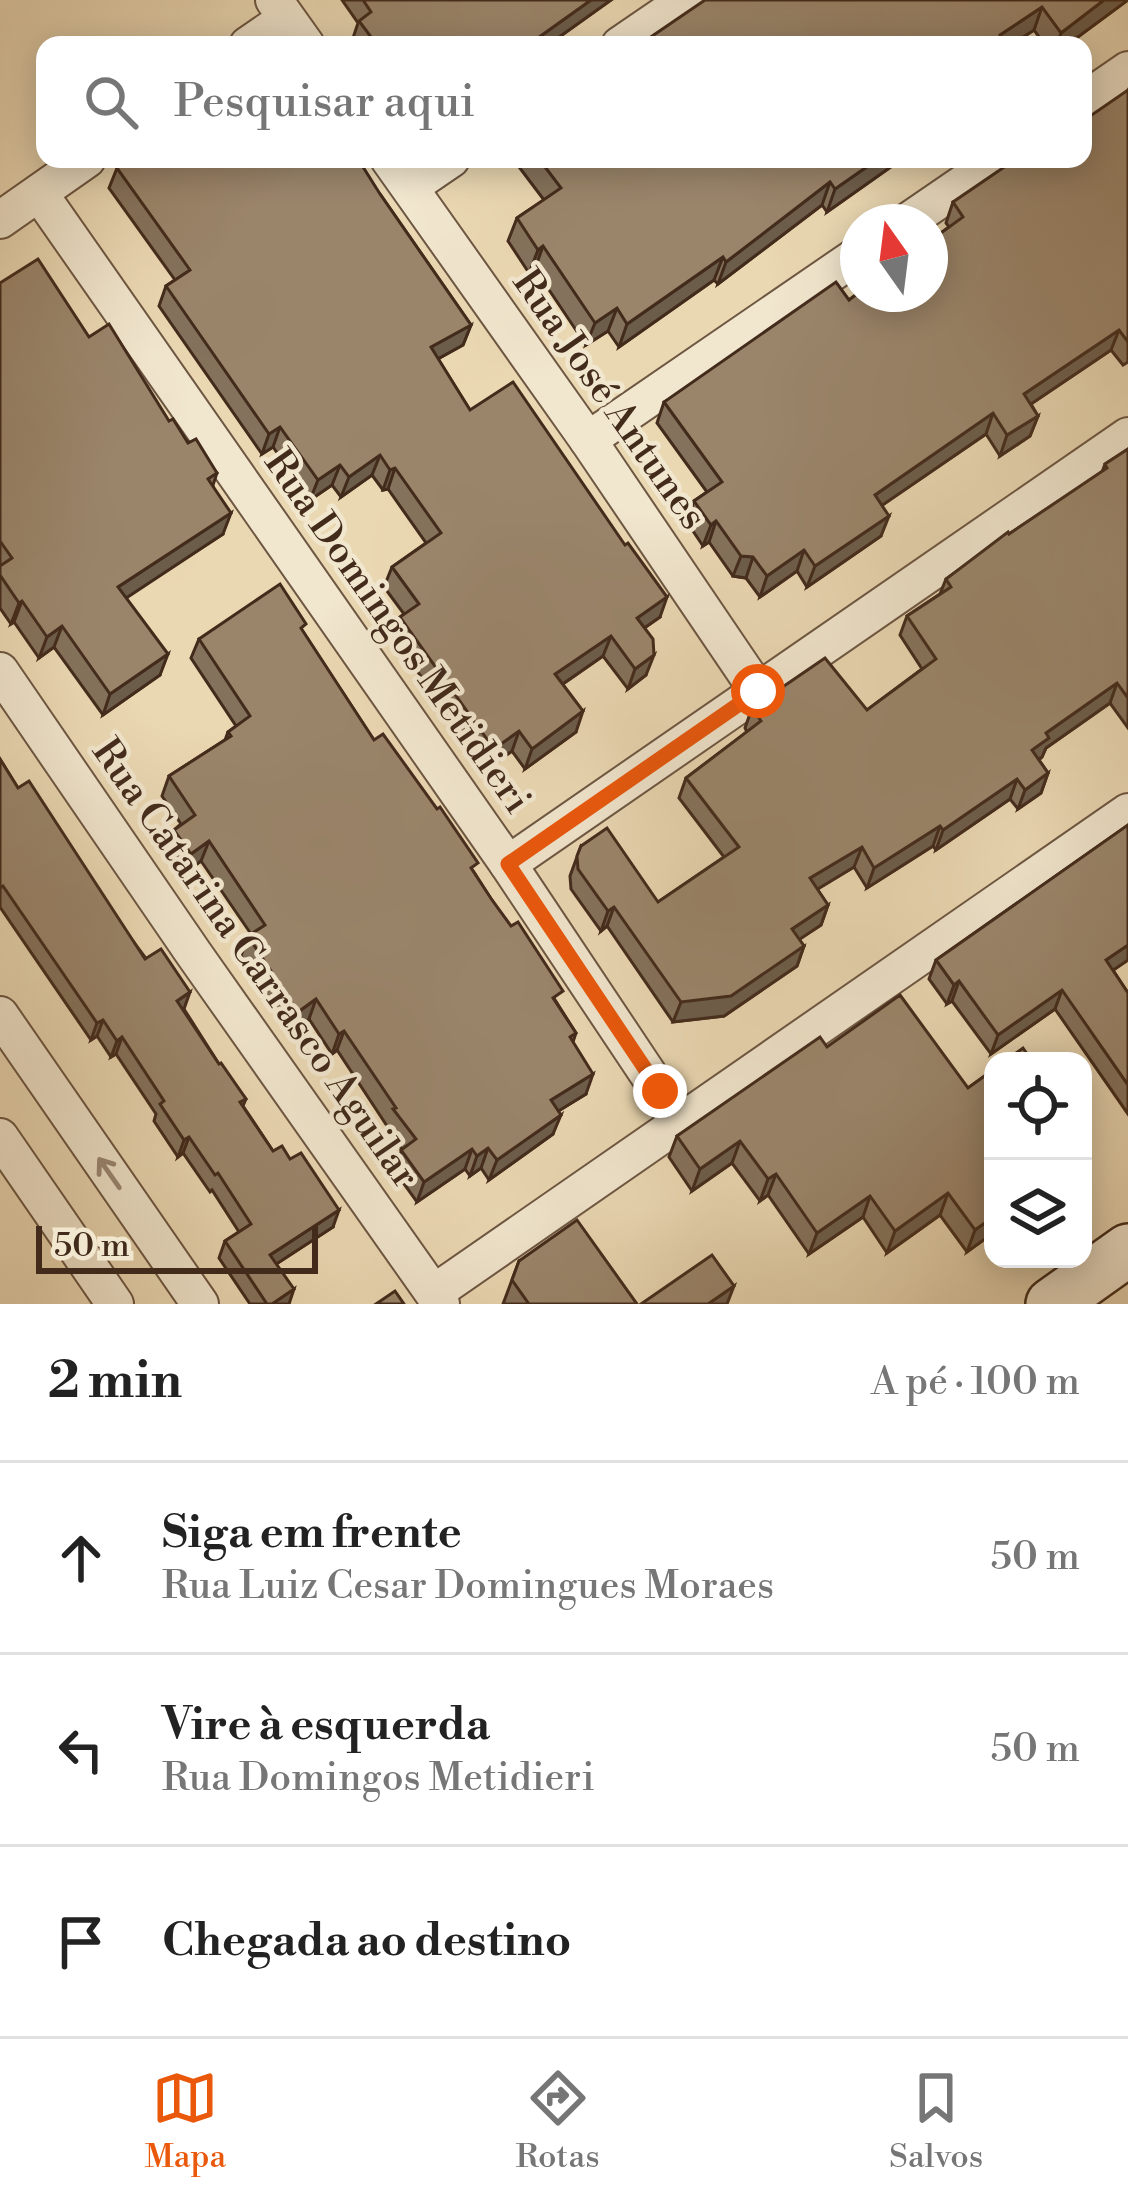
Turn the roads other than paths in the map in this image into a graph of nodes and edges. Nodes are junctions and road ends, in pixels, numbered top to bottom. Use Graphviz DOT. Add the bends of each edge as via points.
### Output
graph roads {
  1 [pos="686,0"];
  2 [pos="633,36"];
  3 [pos="1128,70"];
  4 [pos="1092,95"];
  5 [pos="74,168"];
  6 [pos="986,168"];
  7 [pos="399,173"];
  8 [pos="38,193"];
  9 [pos="933,204"];
  10 [pos="0,220"];
  11 [pos="840,267"];
  12 [pos="1128,436"];
  13 [pos="588,440"];
  14 [pos="0,671"];
  15 [pos="758,691"];
  16 [pos="1128,812"];
  17 [pos="508,864"];
  18 [pos="0,1015"];
  19 [pos="680,1122"];
  20 [pos="0,1137"];
  21 [pos="1128,1250"];
  22 [pos="437,1299"];
  23 [pos="115,1304"];
  24 [pos="200,1304"];
  25 [pos="1052,1304"];
  1 -- 2 [label="street"];
  3 -- 4 [label="street"];
  5 -- 8 [label="street"];
  6 -- 9 [label="street"];
  7 -- 13 [label="street, Rua José Antunes"];
  8 -- 10 [label="street"];
  8 -- 17 [label="street, Rua Domingos Metidieri"];
  11 -- 13 [label="street"];
  12 -- 15 [label="street"];
  13 -- 15 [label="street, Rua José Antunes"];
  14 -- 22 [label="street, Rua Catarina Carrasco Aguilar"];
  15 -- 17 [label="street"];
  16 -- 19 [label="street"];
  17 -- 19 [label="street, Rua Domingos Metidieri"];
  24 -- 18 [label="street, one-way"];
  19 -- 22 [label="street"];
  20 -- 23 [label="street"];
  21 -- 25 [label="main road"];
}
